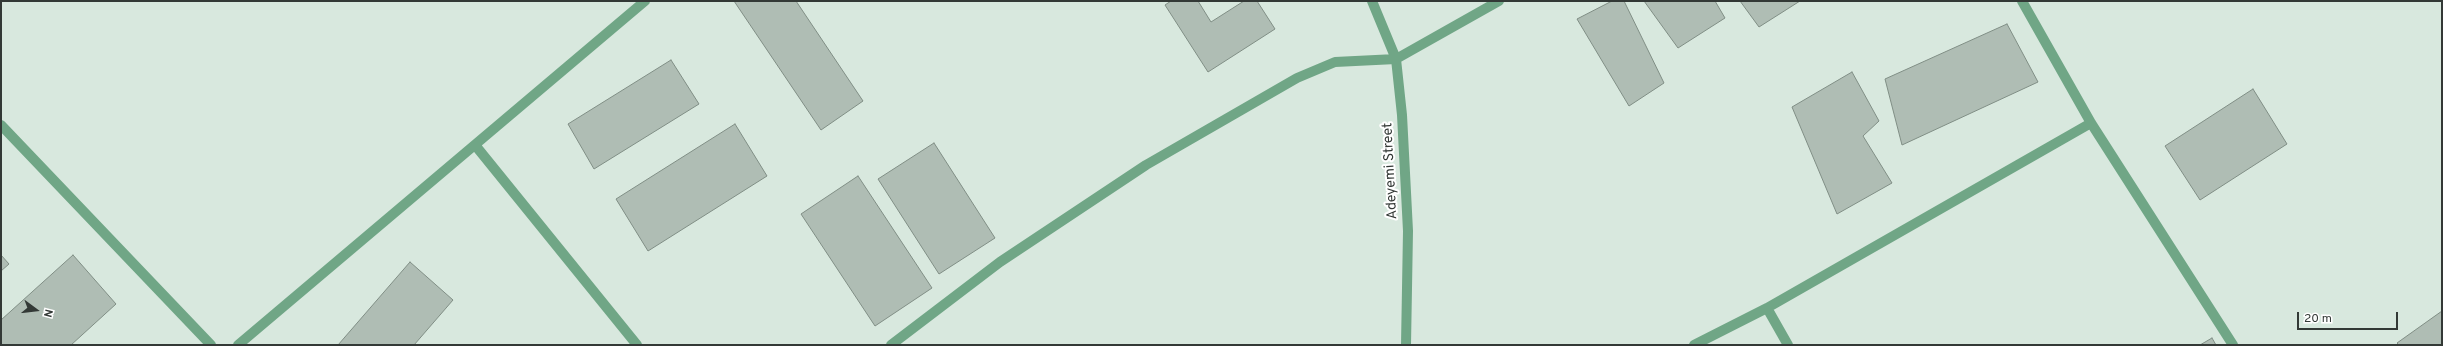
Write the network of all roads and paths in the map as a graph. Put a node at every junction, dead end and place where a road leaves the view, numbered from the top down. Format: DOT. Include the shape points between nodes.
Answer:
graph roads {
  1 [pos="645,1"];
  2 [pos="1372,1"];
  3 [pos="1499,1"];
  4 [pos="2022,1"];
  5 [pos="1396,59"];
  6 [pos="2091,123"];
  7 [pos="1,124"];
  8 [pos="475,145"];
  9 [pos="1767,308"];
  10 [pos="212,345"];
  11 [pos="238,345"];
  12 [pos="638,345"];
  13 [pos="891,345"];
  14 [pos="1406,345"];
  15 [pos="1694,345"];
  16 [pos="1788,345"];
  17 [pos="2233,345"];
  1 -- 8 [label="street"];
  2 -- 5 [label="street, Adeyemi Street"];
  3 -- 5 [label="street"];
  4 -- 6 [label="street"];
  5 -- 13 [label="street" via="1335,62 1297,78 1146,165 1000,262"];
  5 -- 14 [label="street, Adeyemi Street" via="1402,115 1408,231"];
  6 -- 9 [label="street"];
  6 -- 17 [label="street"];
  7 -- 10 [label="street"];
  8 -- 11 [label="street"];
  8 -- 12 [label="street"];
  9 -- 15 [label="street"];
  9 -- 16 [label="street"];
}
